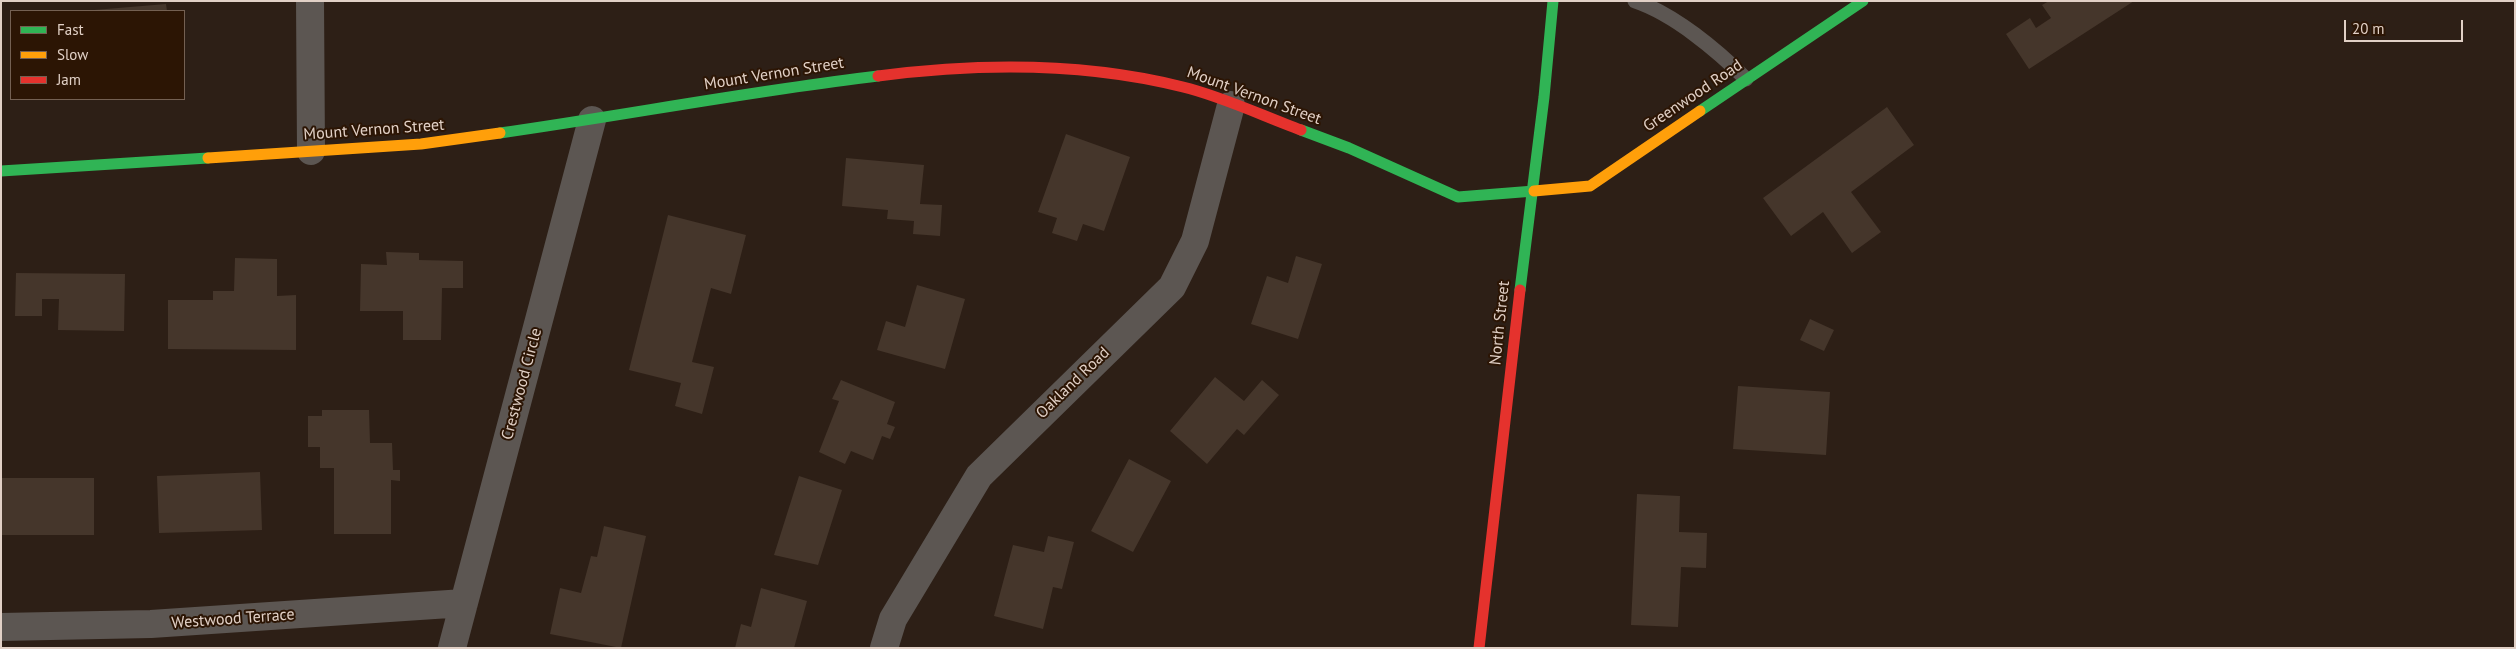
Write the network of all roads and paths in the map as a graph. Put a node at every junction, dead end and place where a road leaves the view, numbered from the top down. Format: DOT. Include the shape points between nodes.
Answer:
graph roads {
  1 [pos="310,1"];
  2 [pos="1553,1"];
  3 [pos="1636,1"];
  4 [pos="1863,1"];
  5 [pos="1746,79"];
  6 [pos="1231,105"];
  7 [pos="592,120"];
  8 [pos="311,151"];
  9 [pos="1,170"];
  10 [pos="1531,190"];
  11 [pos="464,603"];
  12 [pos="1,627"];
  13 [pos="452,648"];
  14 [pos="884,648"];
  15 [pos="1479,648"];
  1 -- 8 [label="street"];
  2 -- 10 [label="main road, North Street"];
  3 -- 5 [label="lane" via="1706,43"];
  4 -- 5 [label="main road, Greenwood Road"];
  5 -- 10 [label="main road, Greenwood Road" via="1590,186"];
  6 -- 7 [label="main road, Mount Vernon Street" via="1184,87 1080,68 932,69 770,89"];
  6 -- 10 [label="main road, Mount Vernon Street" via="1349,148 1458,197"];
  6 -- 14 [label="street, Oakland Road" via="1195,242 1172,287 979,476 893,618"];
  7 -- 8 [label="main road, Mount Vernon Street" via="421,144"];
  7 -- 11 [label="street, Crestwood Circle"];
  8 -- 9 [label="main road, Mount Vernon Street"];
  10 -- 15 [label="main road, North Street"];
  11 -- 12 [label="street, Westwood Terrace" via="151,624"];
  11 -- 13 [label="street, Crestwood Circle"];
}
